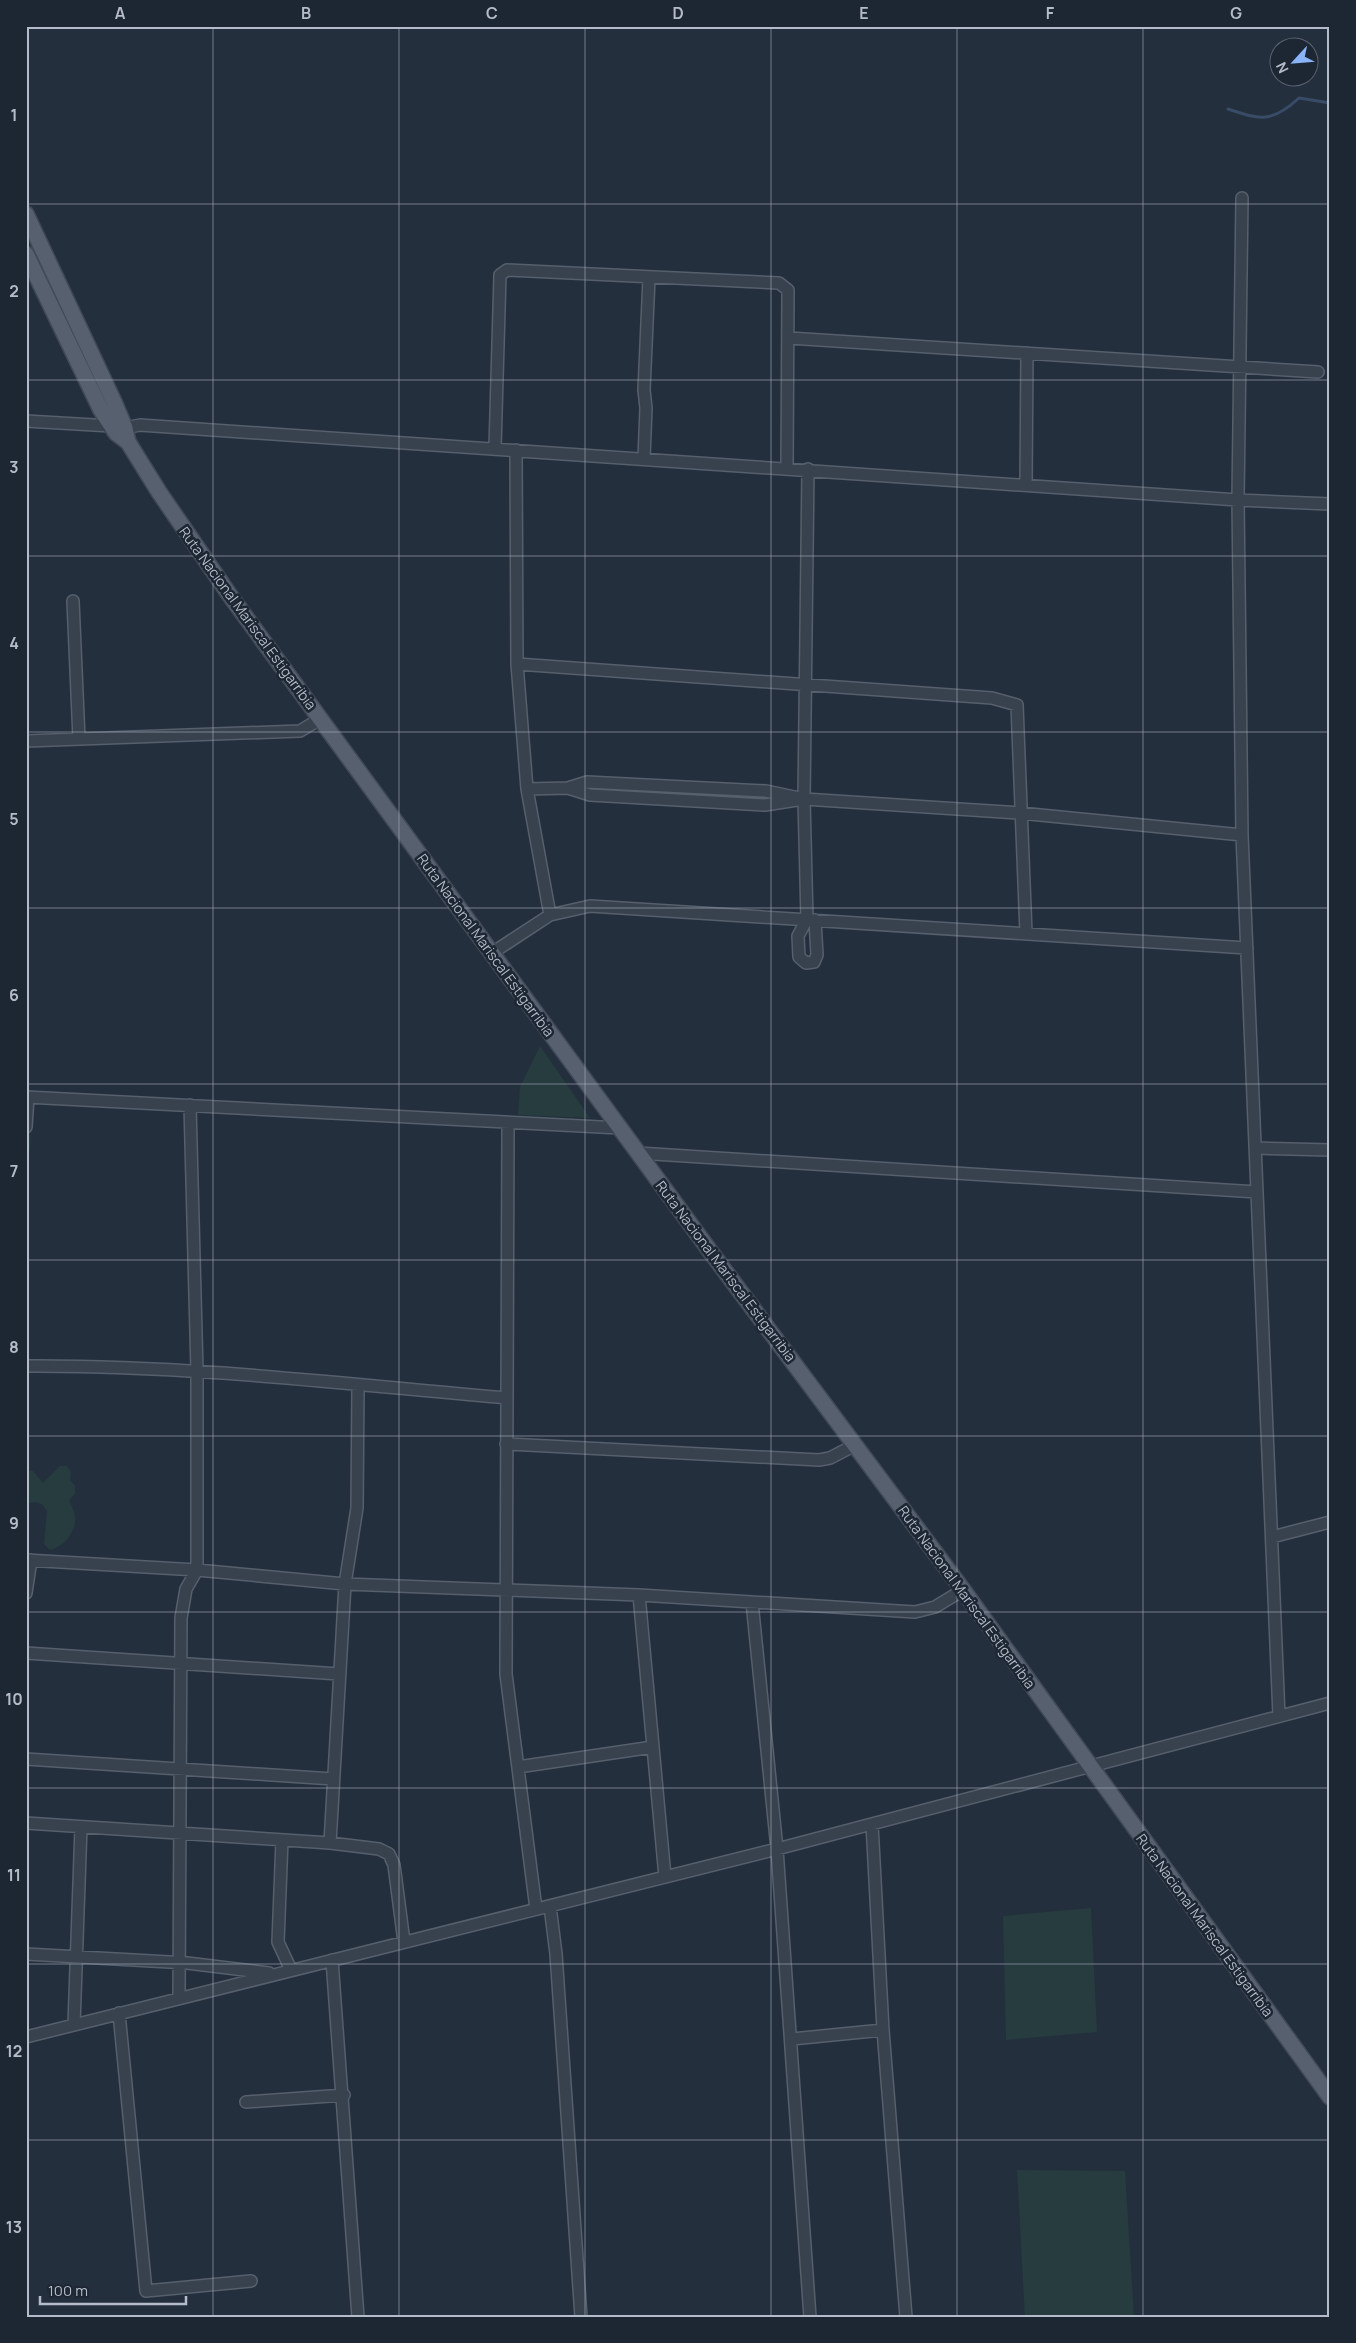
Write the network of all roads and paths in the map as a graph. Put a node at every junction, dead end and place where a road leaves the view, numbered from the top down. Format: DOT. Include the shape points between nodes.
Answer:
graph roads {
  1 [pos="1242,198"];
  2 [pos="26,214"];
  3 [pos="26,255"];
  4 [pos="649,278"];
  5 [pos="789,338"];
  6 [pos="1026,353"];
  7 [pos="1240,367"];
  8 [pos="1318,372"];
  9 [pos="26,421"];
  10 [pos="121,432"];
  11 [pos="495,448"];
  12 [pos="516,450"];
  13 [pos="644,458"];
  14 [pos="788,468"];
  15 [pos="808,469"];
  16 [pos="1026,485"];
  17 [pos="1238,500"];
  18 [pos="1330,504"];
  19 [pos="73,601"];
  20 [pos="517,664"];
  21 [pos="806,685"];
  22 [pos="320,719"];
  23 [pos="79,739"];
  24 [pos="26,741"];
  25 [pos="527,788"];
  26 [pos="804,799"];
  27 [pos="1020,813"];
  28 [pos="1242,835"];
  29 [pos="550,915"];
  30 [pos="811,919"];
  31 [pos="1026,933"];
  32 [pos="1247,948"];
  33 [pos="492,953"];
  34 [pos="27,1097"];
  35 [pos="190,1104"];
  36 [pos="508,1123"];
  37 [pos="26,1128"];
  38 [pos="620,1128"];
  39 [pos="1255,1148"];
  40 [pos="1330,1150"];
  41 [pos="638,1153"];
  42 [pos="1257,1192"];
  43 [pos="26,1366"];
  44 [pos="197,1371"];
  45 [pos="358,1385"];
  46 [pos="506,1398"];
  47 [pos="506,1444"];
  48 [pos="855,1445"];
  49 [pos="1330,1522"];
  50 [pos="1272,1537"];
  51 [pos="28,1560"];
  52 [pos="197,1570"];
  53 [pos="345,1584"];
  54 [pos="504,1590"];
  55 [pos="963,1590"];
  56 [pos="26,1593"];
  57 [pos="639,1595"];
  58 [pos="752,1602"];
  59 [pos="26,1653"];
  60 [pos="181,1664"];
  61 [pos="339,1674"];
  62 [pos="1330,1703"];
  63 [pos="1279,1716"];
  64 [pos="653,1748"];
  65 [pos="26,1759"];
  66 [pos="518,1767"];
  67 [pos="1091,1767"];
  68 [pos="180,1769"];
  69 [pos="333,1779"];
  70 [pos="26,1823"];
  71 [pos="872,1824"];
  72 [pos="81,1827"];
  73 [pos="179,1833"];
  74 [pos="282,1840"];
  75 [pos="330,1844"];
  76 [pos="777,1849"];
  77 [pos="665,1877"];
  78 [pos="550,1906"];
  79 [pos="536,1909"];
  80 [pos="404,1942"];
  81 [pos="26,1954"];
  82 [pos="76,1957"];
  83 [pos="332,1960"];
  84 [pos="178,1963"];
  85 [pos="291,1970"];
  86 [pos="278,1974"];
  87 [pos="179,1998"];
  88 [pos="119,2013"];
  89 [pos="74,2024"];
  90 [pos="884,2030"];
  91 [pos="26,2037"];
  92 [pos="792,2039"];
  93 [pos="344,2096"];
  94 [pos="1330,2097"];
  95 [pos="246,2102"];
  96 [pos="251,2281"];
  97 [pos="358,2317"];
  98 [pos="581,2317"];
  99 [pos="810,2317"];
  100 [pos="906,2317"];
  1 -- 7 [label="street"];
  2 -- 10 [label="main road, Ruta Nacional Mariscal Estigarribia"];
  3 -- 10 [label="main road, Ruta Nacional Mariscal Estigarribia" via="79,366"];
  4 -- 5 [label="street" via="779,283 788,290"];
  4 -- 11 [label="street" via="506,270 500,275"];
  4 -- 13 [label="street"];
  5 -- 6 [label="street"];
  5 -- 14 [label="street"];
  6 -- 7 [label="street"];
  6 -- 16 [label="street"];
  7 -- 8 [label="street"];
  7 -- 17 [label="street"];
  9 -- 10 [label="street"];
  10 -- 11 [label="street" via="140,425"];
  10 -- 22 [label="main road, Ruta Nacional Mariscal Estigarribia" via="230,597"];
  11 -- 12 [label="street"];
  12 -- 13 [label="street"];
  12 -- 20 [label="street"];
  13 -- 14 [label="street"];
  14 -- 15 [label="street"];
  15 -- 16 [label="street"];
  15 -- 21 [label="street"];
  16 -- 17 [label="street"];
  17 -- 18 [label="street"];
  17 -- 28 [label="street"];
  19 -- 23 [label="street"];
  20 -- 21 [label="street"];
  20 -- 25 [label="street"];
  21 -- 26 [label="street"];
  21 -- 27 [label="street" via="992,698 1018,705"];
  22 -- 23 [label="street" via="300,731"];
  22 -- 33 [label="main road, Ruta Nacional Mariscal Estigarribia"];
  23 -- 24 [label="street"];
  25 -- 26 [label="street" via="568,788 590,795 765,805"];
  25 -- 29 [label="street"];
  26 -- 27 [label="street"];
  26 -- 30 [label="street"];
  27 -- 28 [label="street"];
  27 -- 31 [label="street"];
  28 -- 32 [label="street"];
  29 -- 30 [label="street" via="590,906"];
  29 -- 33 [label="street"];
  30 -- 31 [label="street"];
  31 -- 32 [label="street"];
  32 -- 39 [label="street"];
  33 -- 38 [label="main road, Ruta Nacional Mariscal Estigarribia"];
  34 -- 35 [label="street"];
  34 -- 37 [label="street"];
  35 -- 36 [label="street"];
  35 -- 44 [label="street"];
  36 -- 38 [label="street"];
  36 -- 46 [label="street"];
  38 -- 41 [label="main road, Ruta Nacional Mariscal Estigarribia"];
  39 -- 40 [label="street"];
  39 -- 42 [label="street"];
  41 -- 42 [label="street"];
  41 -- 48 [label="main road, Ruta Nacional Mariscal Estigarribia"];
  42 -- 50 [label="street"];
  43 -- 44 [label="street"];
  44 -- 45 [label="street"];
  44 -- 52 [label="street"];
  45 -- 46 [label="street"];
  45 -- 53 [label="street" via="357,1508"];
  46 -- 47 [label="street"];
  47 -- 48 [label="street" via="819,1460"];
  47 -- 54 [label="street"];
  48 -- 55 [label="main road, Ruta Nacional Mariscal Estigarribia"];
  49 -- 50 [label="street"];
  50 -- 63 [label="street"];
  51 -- 52 [label="street"];
  51 -- 56 [label="street"];
  52 -- 53 [label="street"];
  52 -- 60 [label="street" via="186,1589 181,1618"];
  53 -- 54 [label="street"];
  53 -- 61 [label="street"];
  54 -- 57 [label="street"];
  54 -- 66 [label="street" via="506,1674"];
  55 -- 58 [label="street" via="935,1607 915,1612"];
  55 -- 67 [label="main road, Ruta Nacional Mariscal Estigarribia"];
  57 -- 58 [label="street"];
  57 -- 64 [label="street"];
  58 -- 76 [label="street"];
  59 -- 60 [label="street"];
  60 -- 61 [label="street"];
  60 -- 68 [label="street"];
  61 -- 69 [label="street"];
  62 -- 63 [label="street"];
  63 -- 67 [label="street"];
  64 -- 66 [label="street"];
  64 -- 77 [label="street"];
  65 -- 68 [label="street"];
  66 -- 79 [label="street"];
  67 -- 71 [label="street"];
  67 -- 94 [label="main road, Ruta Nacional Mariscal Estigarribia"];
  68 -- 69 [label="street"];
  68 -- 73 [label="street"];
  69 -- 75 [label="street"];
  70 -- 72 [label="street"];
  71 -- 76 [label="street"];
  71 -- 90 [label="street"];
  72 -- 73 [label="street"];
  72 -- 82 [label="street"];
  73 -- 74 [label="street"];
  73 -- 84 [label="street"];
  74 -- 75 [label="street"];
  74 -- 85 [label="street" via="278,1942"];
  75 -- 80 [label="street" via="388,1854 394,1865"];
  76 -- 77 [label="street"];
  76 -- 92 [label="street"];
  77 -- 78 [label="street"];
  78 -- 79 [label="street"];
  78 -- 98 [label="street"];
  79 -- 80 [label="street"];
  80 -- 83 [label="street"];
  81 -- 82 [label="street"];
  82 -- 84 [label="street"];
  82 -- 89 [label="street"];
  83 -- 85 [label="street"];
  83 -- 93 [label="street"];
  84 -- 86 [label="street"];
  84 -- 87 [label="street"];
  85 -- 86 [label="street"];
  86 -- 87 [label="street"];
  87 -- 88 [label="street"];
  88 -- 89 [label="street"];
  88 -- 96 [label="street" via="146,2291"];
  89 -- 91 [label="street"];
  90 -- 92 [label="street"];
  90 -- 100 [label="street"];
  92 -- 99 [label="street"];
  93 -- 95 [label="street"];
  93 -- 97 [label="street"];
}
